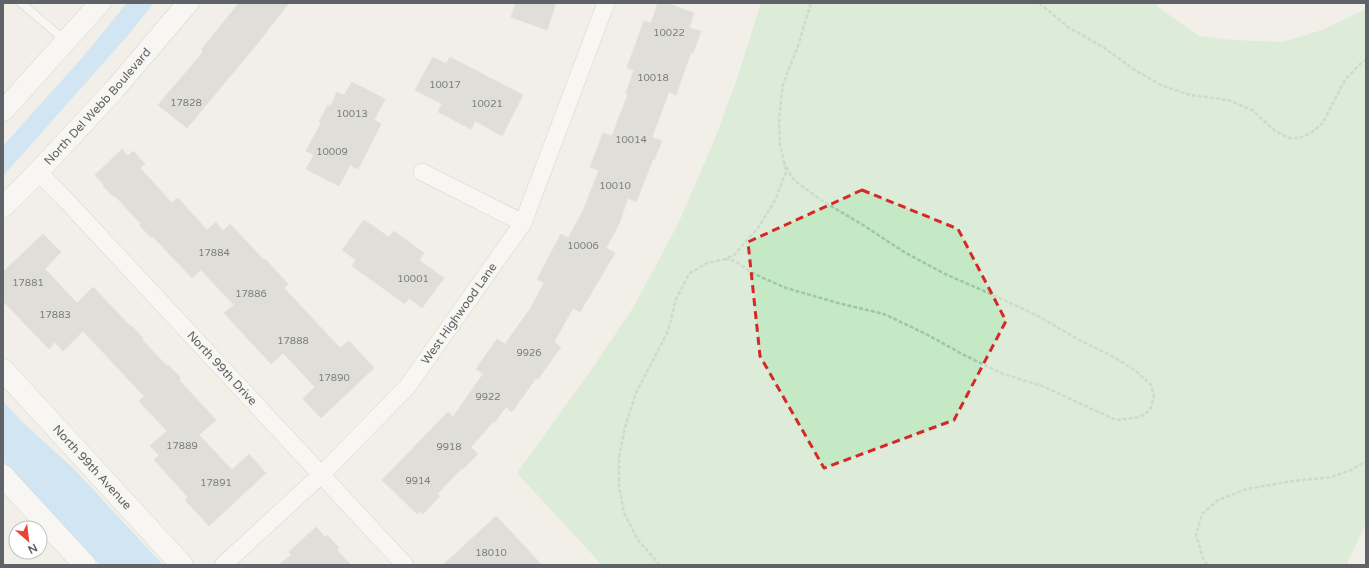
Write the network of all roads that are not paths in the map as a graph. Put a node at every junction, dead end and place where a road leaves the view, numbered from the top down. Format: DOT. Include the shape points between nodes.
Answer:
graph roads {
  1 [pos="21,3"];
  2 [pos="100,3"];
  3 [pos="188,3"];
  4 [pos="606,3"];
  5 [pos="66,41"];
  6 [pos="3,112"];
  7 [pos="38,172"];
  8 [pos="422,172"];
  9 [pos="3,207"];
  10 [pos="523,222"];
  11 [pos="3,370"];
  12 [pos="321,475"];
  13 [pos="3,476"];
  14 [pos="85,565"];
  15 [pos="182,565"];
  16 [pos="223,565"];
  17 [pos="405,565"];
  1 -- 5 [label="lane"];
  2 -- 5 [label="street"];
  3 -- 7 [label="street, North Del Webb Boulevard" via="114,90"];
  4 -- 10 [label="street, West Highwood Lane"];
  5 -- 6 [label="street"];
  7 -- 9 [label="street, North Del Webb Boulevard"];
  7 -- 12 [label="street, North 99th Drive"];
  8 -- 10 [label="street"];
  10 -- 12 [label="street, West Highwood Lane" via="407,387"];
  11 -- 15 [label="main road, North 99th Avenue"];
  12 -- 16 [label="street, West Highwood Lane"];
  12 -- 17 [label="street, North 99th Drive"];
  13 -- 14 [label="main road"];
}
